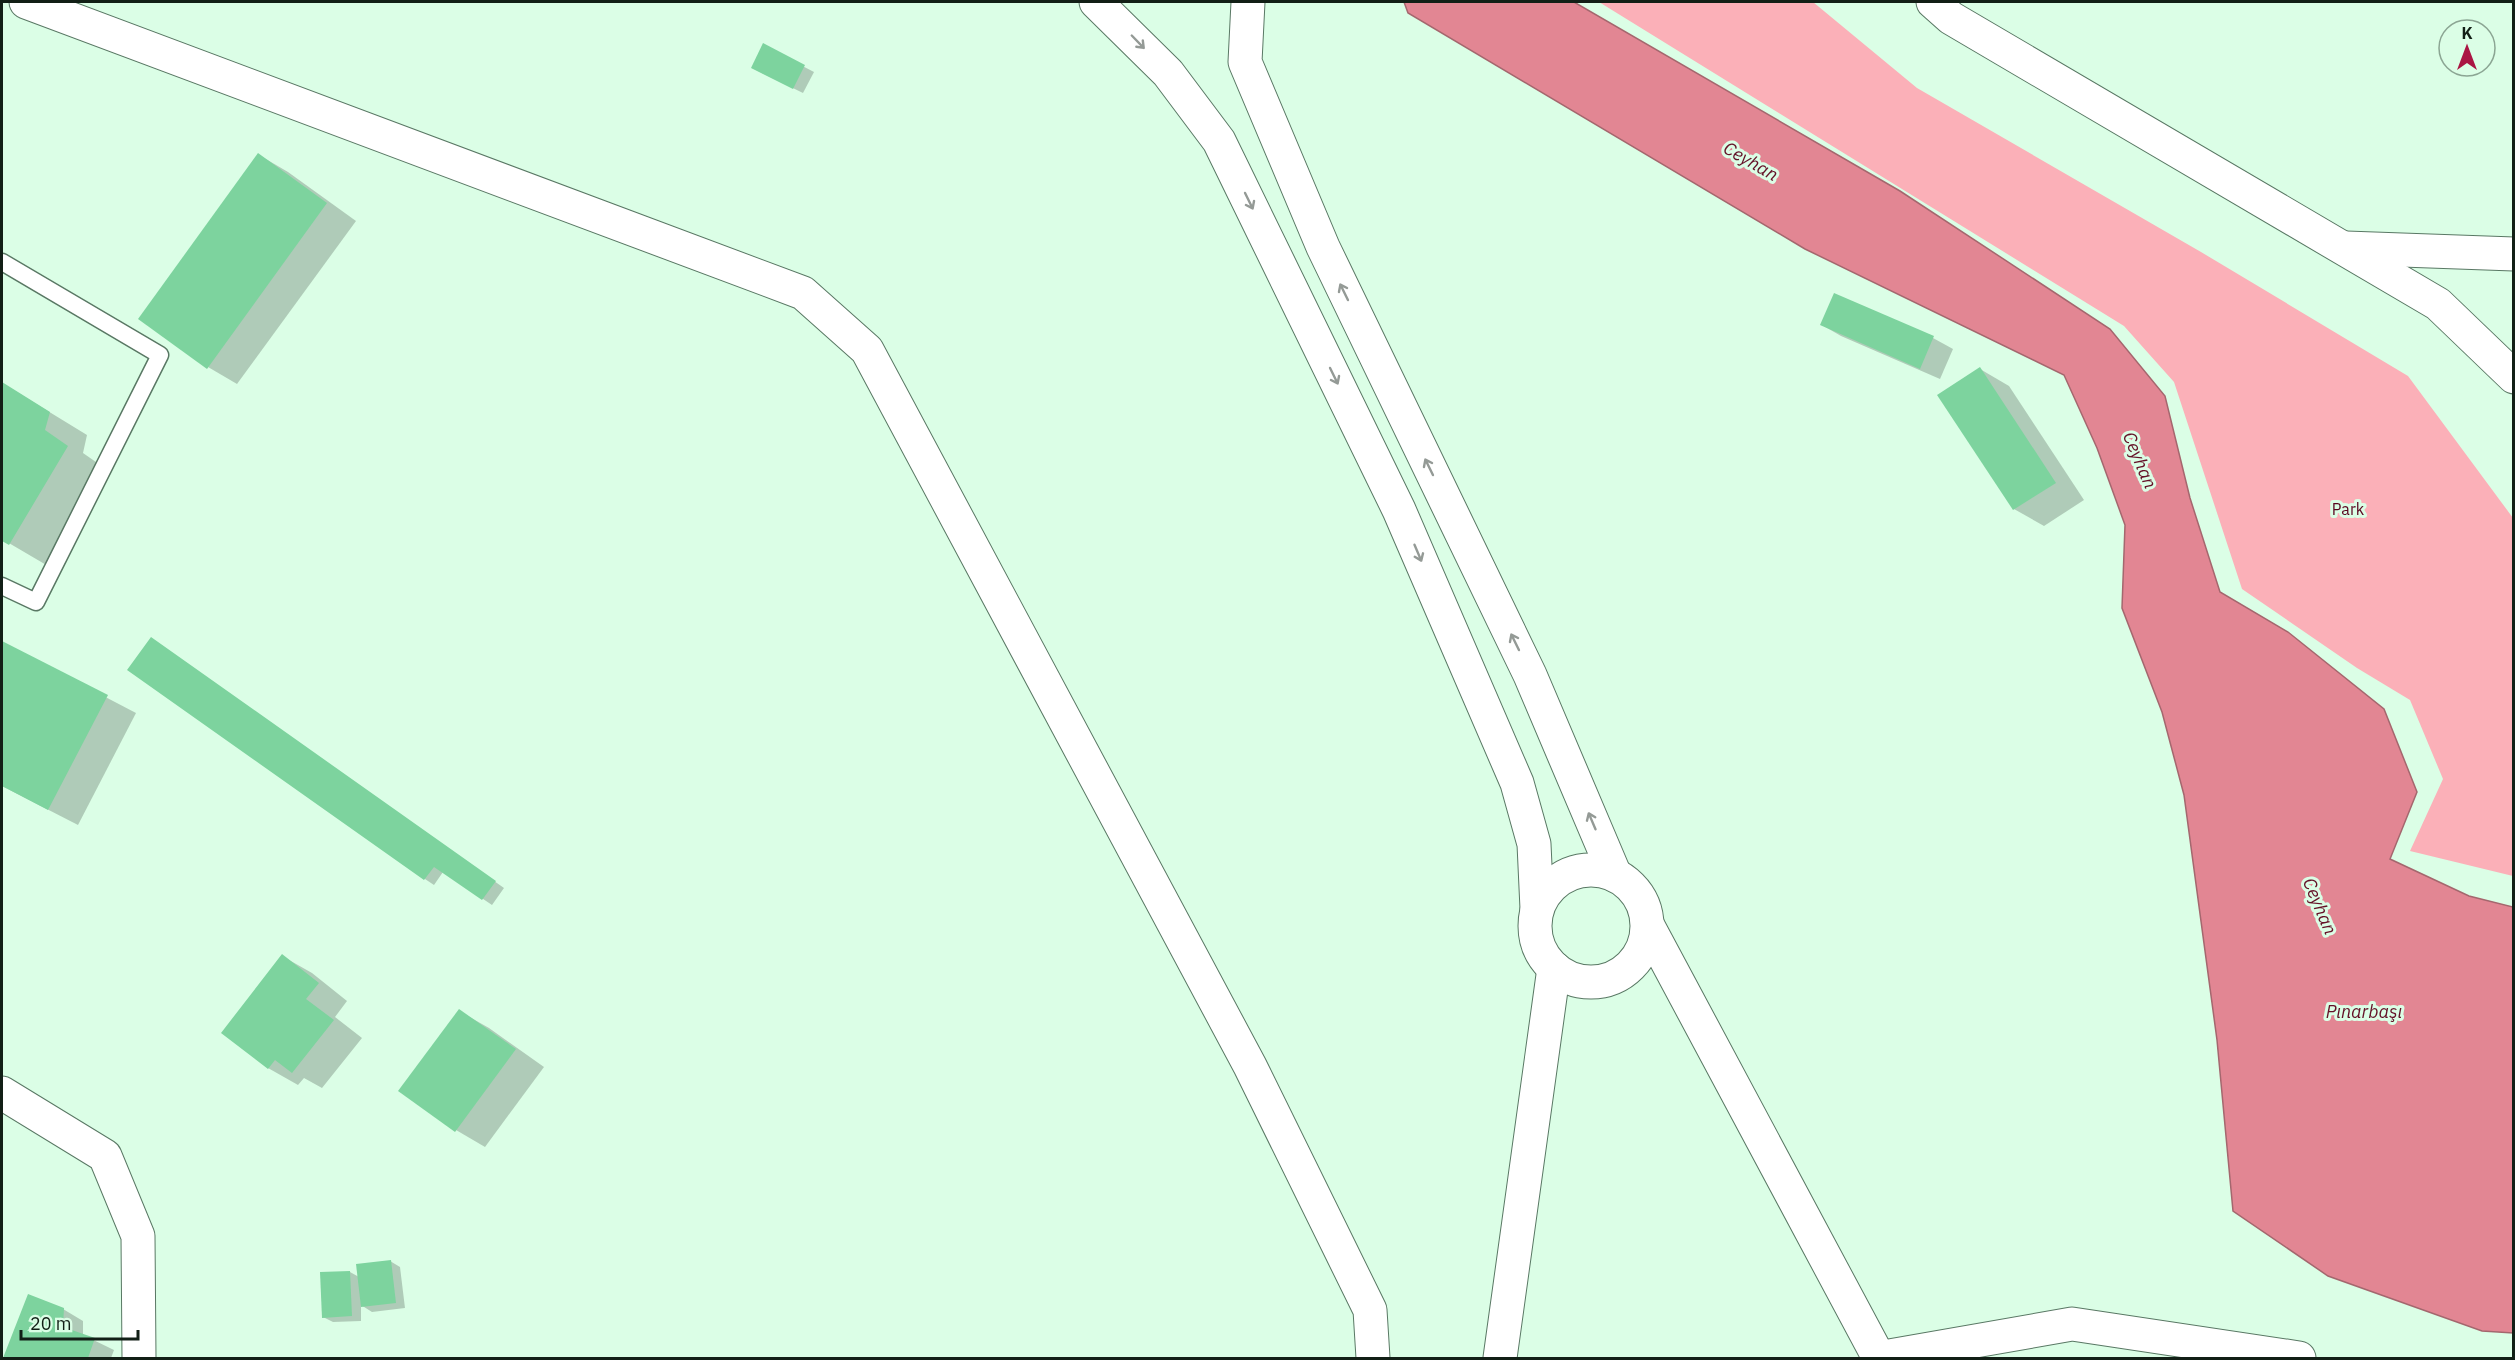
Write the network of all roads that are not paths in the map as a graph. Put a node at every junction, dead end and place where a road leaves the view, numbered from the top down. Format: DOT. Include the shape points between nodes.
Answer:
graph roads {
  1 [pos="26,2"];
  2 [pos="1248,2"];
  3 [pos="1933,2"];
  4 [pos="1106,6"];
  5 [pos="2341,248"];
  6 [pos="2514,254"];
  7 [pos="2,262"];
  8 [pos="2514,377"];
  9 [pos="2,586"];
  10 [pos="1615,875"];
  11 [pos="1537,909"];
  12 [pos="1648,926"];
  13 [pos="1554,968"];
  14 [pos="2,1093"];
  15 [pos="1879,1358"];
  16 [pos="139,1359"];
  17 [pos="1373,1359"];
  18 [pos="1500,1359"];
  19 [pos="2299,1359"];
  1 -- 17 [label="street" via="803,293 867,350 1250,1066 1370,1310"];
  10 -- 2 [label="street, one-way" via="1530,675 1314,225 1245,62"];
  3 -- 5 [label="street" via="1951,18"];
  4 -- 11 [label="street, one-way" via="1168,73 1220,141 1400,510 1517,783 1534,844"];
  5 -- 6 [label="street"];
  5 -- 8 [label="street" via="2438,304"];
  7 -- 9 [label="lane" via="160,355 36,602"];
  10 -- 11 [label="street" via="1577,871 1559,879"];
  10 -- 12 [label="street" via="1639,896"];
  11 -- 13 [label="street" via="1536,942"];
  12 -- 13 [label="street" via="1636,961 1605,981 1587,983"];
  12 -- 15 [label="street"];
  13 -- 18 [label="street"];
  14 -- 16 [label="street" via="105,1156 138,1236"];
  15 -- 19 [label="street" via="2072,1324"];
}
